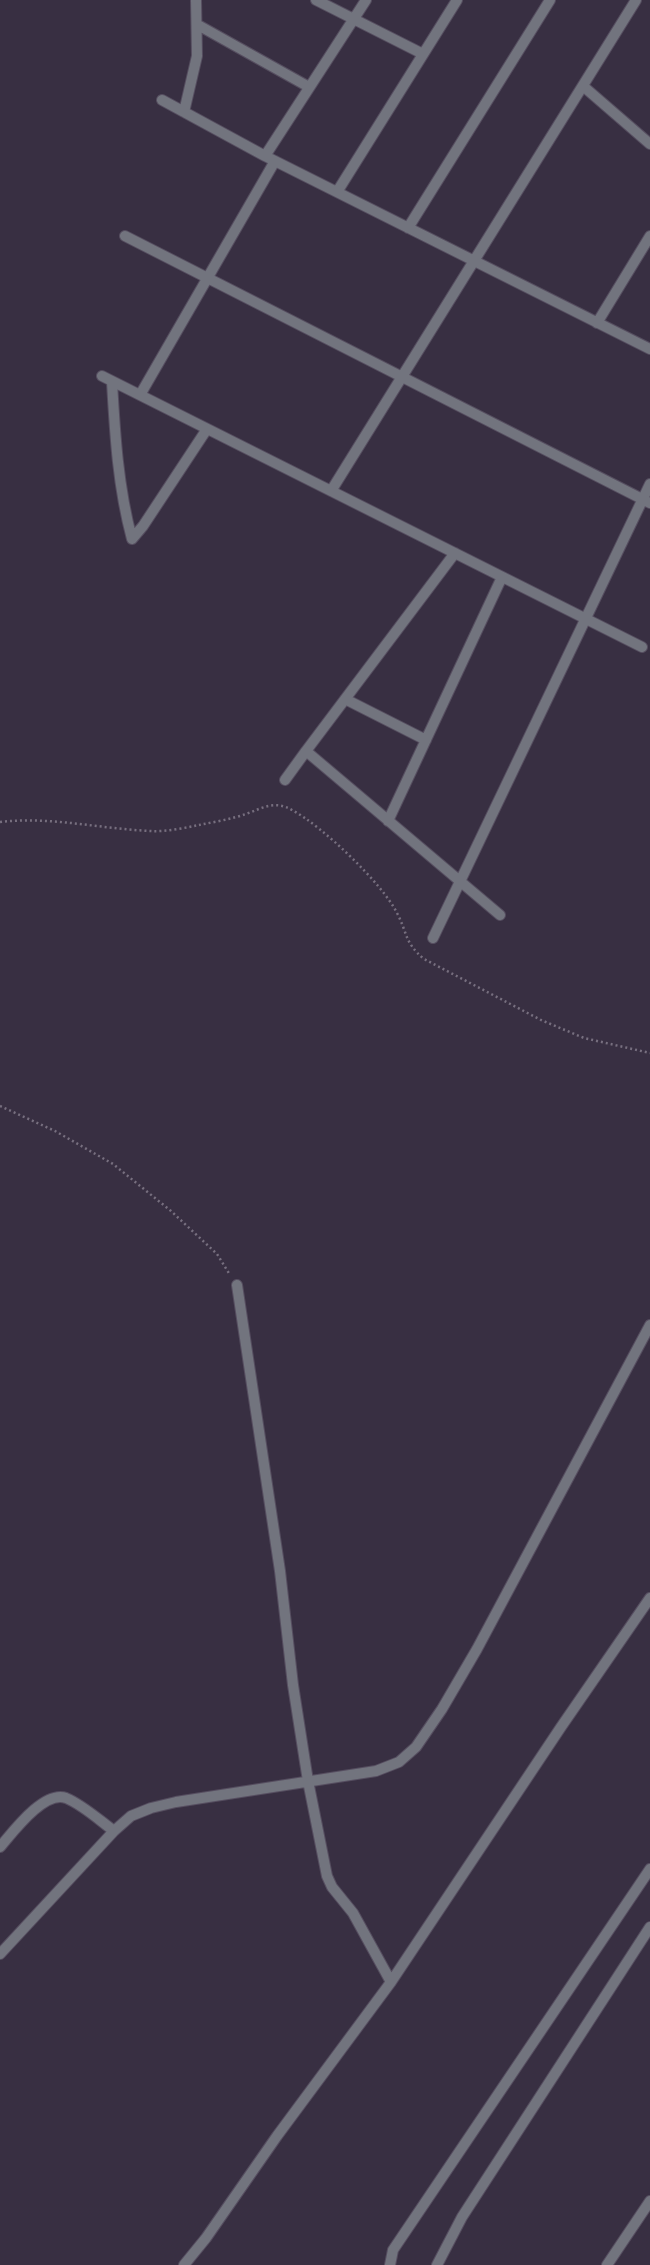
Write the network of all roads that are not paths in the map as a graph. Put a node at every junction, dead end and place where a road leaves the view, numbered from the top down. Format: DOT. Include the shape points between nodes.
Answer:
graph roads {
  1 [pos="196,0"];
  2 [pos="316,0"];
  3 [pos="366,0"];
  4 [pos="457,0"];
  5 [pos="550,0"];
  6 [pos="636,0"];
  7 [pos="354,19"];
  8 [pos="198,25"];
  9 [pos="423,54"];
  10 [pos="583,86"];
  11 [pos="309,87"];
  12 [pos="162,100"];
  13 [pos="184,112"];
  14 [pos="650,144"];
  15 [pos="265,156"];
  16 [pos="275,161"];
  17 [pos="337,192"];
  18 [pos="408,228"];
  19 [pos="125,236"];
  20 [pos="650,236"];
  21 [pos="475,262"];
  22 [pos="207,278"];
  23 [pos="597,323"];
  24 [pos="650,349"];
  25 [pos="102,376"];
  26 [pos="402,378"];
  27 [pos="112,382"];
  28 [pos="140,395"];
  29 [pos="207,429"];
  30 [pos="650,484"];
  31 [pos="331,491"];
  32 [pos="646,501"];
  33 [pos="455,553"];
  34 [pos="502,577"];
  35 [pos="586,619"];
  36 [pos="642,647"];
  37 [pos="345,699"];
  38 [pos="426,740"];
  39 [pos="306,751"];
  40 [pos="285,780"];
  41 [pos="388,821"];
  42 [pos="460,881"];
  43 [pos="500,916"];
  44 [pos="433,938"];
  45 [pos="237,1285"];
  46 [pos="650,1325"];
  47 [pos="650,1598"];
  48 [pos="308,1781"];
  49 [pos="114,1831"];
  50 [pos="0,1847"];
  51 [pos="650,1869"];
  52 [pos="650,1927"];
  53 [pos="0,1954"];
  54 [pos="391,1982"];
  55 [pos="650,2201"];
  56 [pos="184,2265"];
  57 [pos="390,2265"];
  58 [pos="437,2265"];
  59 [pos="607,2265"];
  1 -- 8 [label="street"];
  2 -- 7 [label="street"];
  3 -- 7 [label="street"];
  4 -- 9 [label="street"];
  5 -- 18 [label="street"];
  6 -- 10 [label="street"];
  7 -- 9 [label="street"];
  7 -- 11 [label="street"];
  8 -- 11 [label="street"];
  8 -- 13 [label="street" via="196,56"];
  9 -- 17 [label="street"];
  10 -- 14 [label="street"];
  10 -- 21 [label="street"];
  11 -- 15 [label="street"];
  12 -- 13 [label="street"];
  13 -- 15 [label="street"];
  15 -- 16 [label="street"];
  16 -- 17 [label="street"];
  16 -- 22 [label="street"];
  17 -- 18 [label="street"];
  18 -- 21 [label="street"];
  19 -- 22 [label="street"];
  20 -- 23 [label="street"];
  21 -- 23 [label="street"];
  21 -- 26 [label="street"];
  22 -- 26 [label="street"];
  22 -- 28 [label="street"];
  23 -- 24 [label="street"];
  25 -- 27 [label="street"];
  26 -- 31 [label="street"];
  26 -- 32 [label="street"];
  27 -- 28 [label="street"];
  27 -- 29 [label="street" via="123,504 132,539 144,526"];
  28 -- 29 [label="street"];
  29 -- 31 [label="street"];
  30 -- 32 [label="street"];
  31 -- 33 [label="street"];
  32 -- 35 [label="street"];
  33 -- 34 [label="street"];
  33 -- 37 [label="street"];
  34 -- 35 [label="street"];
  34 -- 38 [label="street"];
  35 -- 36 [label="street"];
  35 -- 42 [label="street"];
  37 -- 38 [label="street"];
  37 -- 39 [label="street"];
  38 -- 41 [label="street"];
  39 -- 40 [label="street"];
  39 -- 41 [label="street"];
  41 -- 42 [label="street"];
  42 -- 43 [label="street"];
  42 -- 44 [label="street"];
  45 -- 48 [label="street" via="280,1570 293,1685"];
  46 -- 48 [label="street" via="477,1649 416,1747 399,1762 376,1771"];
  47 -- 54 [label="street" via="561,1726"];
  48 -- 49 [label="street" via="151,1808 131,1816"];
  48 -- 54 [label="street" via="327,1876 332,1887 353,1913"];
  49 -- 50 [label="street" via="78,1804 64,1797 54,1798 44,1801"];
  49 -- 53 [label="street"];
  51 -- 57 [label="street" via="393,2250"];
  52 -- 58 [label="street" via="462,2217"];
  54 -- 56 [label="street"];
  55 -- 59 [label="street"];
}
